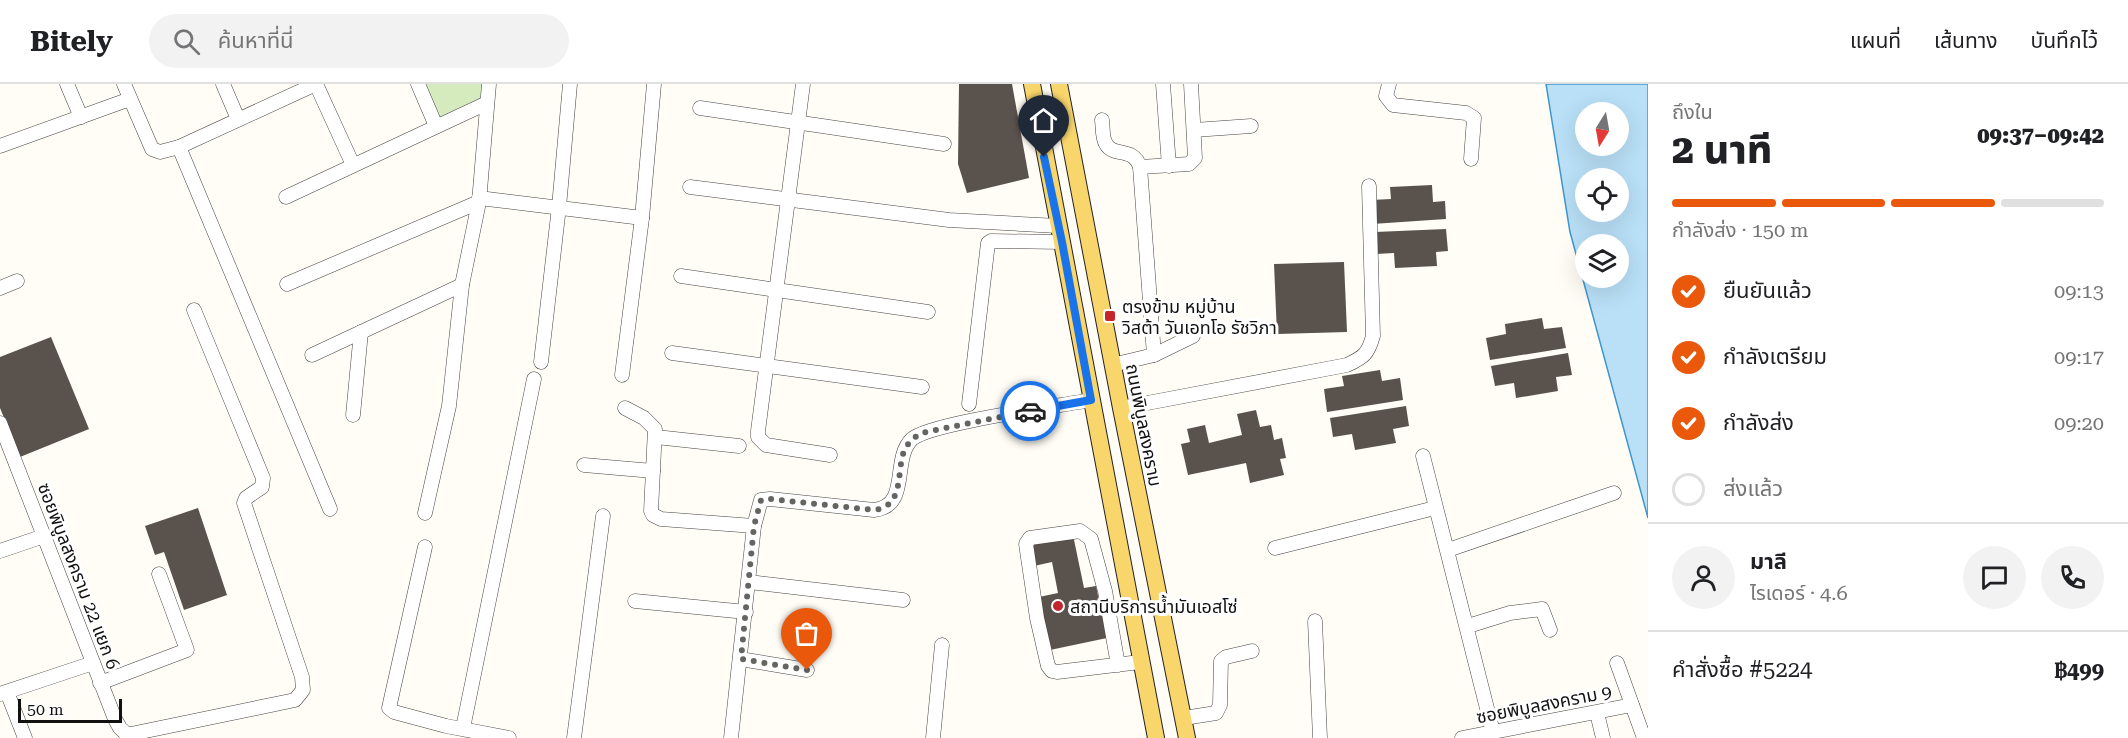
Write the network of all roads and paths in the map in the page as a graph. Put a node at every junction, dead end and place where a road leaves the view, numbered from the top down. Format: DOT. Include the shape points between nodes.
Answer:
graph roads {
  1 [pos="68,84"];
  2 [pos="124,84"];
  3 [pos="223,84"];
  4 [pos="316,84"];
  5 [pos="418,84"];
  6 [pos="489,84"];
  7 [pos="570,84"];
  8 [pos="654,84"];
  9 [pos="803,84"];
  10 [pos="1032,84"];
  11 [pos="1059,84"];
  12 [pos="1163,84"];
  13 [pos="1191,84"];
  14 [pos="1389,84"];
  15 [pos="130,99"];
  16 [pos="488,103"];
  17 [pos="700,108"];
  18 [pos="81,117"];
  19 [pos="238,119"];
  20 [pos="1102,120"];
  21 [pos="797,121"];
  22 [pos="436,126"];
  23 [pos="1251,126"];
  24 [pos="1194,130"];
  25 [pos="944,144"];
  26 [pos="0,146"];
  27 [pos="179,147"];
  28 [pos="1471,159"];
  29 [pos="353,165"];
  30 [pos="1169,166"];
  31 [pos="1140,168"];
  32 [pos="1369,186"];
  33 [pos="690,187"];
  34 [pos="285,197"];
  35 [pos="479,200"];
  36 [pos="789,200"];
  37 [pos="560,207"];
  38 [pos="642,218"];
  39 [pos="1060,234"];
  40 [pos="681,276"];
  41 [pos="17,281"];
  42 [pos="287,284"];
  43 [pos="462,285"];
  44 [pos="0,288"];
  45 [pos="776,291"];
  46 [pos="194,310"];
  47 [pos="927,312"];
  48 [pos="361,333"];
  49 [pos="1193,336"];
  50 [pos="672,353"];
  51 [pos="312,355"];
  52 [pos="1154,355"];
  53 [pos="541,362"];
  54 [pos="1112,364"];
  55 [pos="766,366"];
  56 [pos="622,375"];
  57 [pos="534,379"];
  58 [pos="922,387"];
  59 [pos="1091,400"];
  60 [pos="969,404"];
  61 [pos="625,408"];
  62 [pos="1121,408"];
  63 [pos="353,415"];
  64 [pos="1,426"];
  65 [pos="656,437"];
  66 [pos="739,446"];
  67 [pos="830,455"];
  68 [pos="1423,456"];
  69 [pos="584,465"];
  70 [pos="653,471"];
  71 [pos="1614,493"];
  72 [pos="1435,508"];
  73 [pos="330,509"];
  74 [pos="424,513"];
  75 [pos="603,516"];
  76 [pos="754,526"];
  77 [pos="44,536"];
  78 [pos="425,547"];
  79 [pos="1275,548"];
  80 [pos="1448,550"];
  81 [pos="0,551"];
  82 [pos="1121,561"];
  83 [pos="1098,565"];
  84 [pos="159,574"];
  85 [pos="749,582"];
  86 [pos="903,600"];
  87 [pos="636,601"];
  88 [pos="746,612"];
  89 [pos="1315,621"];
  90 [pos="1468,626"];
  91 [pos="1550,630"];
  92 [pos="942,645"];
  93 [pos="1252,651"];
  94 [pos="741,659"];
  95 [pos="1140,662"];
  96 [pos="93,663"];
  97 [pos="1617,663"];
  98 [pos="1118,665"];
  99 [pos="807,670"];
  100 [pos="100,683"];
  101 [pos="3,693"];
  102 [pos="1632,705"];
  103 [pos="1597,713"];
  104 [pos="1184,718"];
  105 [pos="463,728"];
  106 [pos="445,732"];
  107 [pos="1493,732"];
  108 [pos="128,736"];
  109 [pos="25,738"];
  110 [pos="509,738"];
  111 [pos="574,738"];
  112 [pos="731,738"];
  113 [pos="933,738"];
  114 [pos="1156,738"];
  115 [pos="1187,738"];
  116 [pos="1320,738"];
  117 [pos="1462,738"];
  118 [pos="1603,738"];
  119 [pos="1644,738"];
  1 -- 18 [label="street"];
  2 -- 15 [label="street"];
  3 -- 19 [label="street"];
  4 -- 19 [label="street"];
  4 -- 29 [label="street"];
  5 -- 22 [label="street"];
  6 -- 16 [label="street"];
  7 -- 37 [label="street"];
  8 -- 38 [label="street"];
  9 -- 21 [label="street"];
  10 -- 39 [label="main road"];
  11 -- 54 [label="main road, ถนนพิบูลสงคราม"];
  12 -- 30 [label="street"];
  13 -- 24 [label="street"];
  14 -- 28 [label="street" via="1386,96 1394,105 1466,113 1474,118"];
  15 -- 18 [label="street"];
  15 -- 27 [label="street" via="152,149 160,152"];
  16 -- 22 [label="street"];
  16 -- 35 [label="street"];
  17 -- 21 [label="street"];
  18 -- 26 [label="street"];
  19 -- 27 [label="street"];
  20 -- 31 [label="street" via="1107,146 1133,155"];
  21 -- 25 [label="street"];
  21 -- 36 [label="street"];
  22 -- 29 [label="street"];
  23 -- 24 [label="street"];
  24 -- 30 [label="street" via="1193,162"];
  27 -- 73 [label="street"];
  29 -- 34 [label="street"];
  30 -- 31 [label="street"];
  31 -- 52 [label="street"];
  32 -- 62 [label="street" via="1373,336 1361,359 1347,365"];
  33 -- 36 [label="street"];
  35 -- 37 [label="street"];
  35 -- 42 [label="street"];
  35 -- 43 [label="street"];
  36 -- 39 [label="street"];
  36 -- 45 [label="street"];
  37 -- 38 [label="street"];
  37 -- 53 [label="street"];
  38 -- 56 [label="street"];
  39 -- 59 [label="main road"];
  39 -- 60 [label="street" via="988,243"];
  40 -- 45 [label="street"];
  41 -- 44 [label="street"];
  43 -- 48 [label="street"];
  43 -- 74 [label="street" via="449,406"];
  45 -- 47 [label="street"];
  45 -- 55 [label="street"];
  46 -- 108 [label="street" via="263,478 262,487 244,503 303,690 295,700"];
  48 -- 51 [label="street"];
  48 -- 63 [label="street"];
  49 -- 52 [label="street"];
  50 -- 55 [label="street"];
  52 -- 54 [label="street"];
  54 -- 62 [label="main road, ถนนพิบูลสงคราม"];
  55 -- 58 [label="street"];
  55 -- 67 [label="street" via="758,431 761,441"];
  57 -- 105 [label="street"];
  59 -- 76 [label="street" via="921,433 904,450 895,498 883,509 761,500"];
  59 -- 82 [label="main road"];
  61 -- 65 [label="street" via="652,425"];
  62 -- 104 [label="main road, ถนนพิบูลสงคราม"];
  64 -- 77 [label="street, ซอยพิบูลสงคราม 22 แยก 6"];
  65 -- 66 [label="street"];
  65 -- 70 [label="street"];
  68 -- 72 [label="street"];
  69 -- 70 [label="street"];
  70 -- 76 [label="street" via="653,516"];
  71 -- 80 [label="street"];
  72 -- 79 [label="street"];
  72 -- 80 [label="street"];
  75 -- 111 [label="street"];
  76 -- 85 [label="street"];
  77 -- 81 [label="street"];
  77 -- 96 [label="street, ซอยพิบูลสงคราม 22 แยก 6"];
  78 -- 106 [label="street" via="389,708"];
  80 -- 90 [label="street"];
  82 -- 83 [label="street"];
  82 -- 95 [label="main road"];
  83 -- 98 [label="street"];
  83 -- 98 [label="street" via="1091,539 1080,531 1027,541 1037,618 1052,670"];
  84 -- 100 [label="street" via="187,650"];
  85 -- 86 [label="street"];
  85 -- 88 [label="street"];
  87 -- 88 [label="street"];
  88 -- 94 [label="street"];
  89 -- 116 [label="street"];
  90 -- 91 [label="street" via="1510,613 1542,609"];
  90 -- 107 [label="street"];
  92 -- 113 [label="street"];
  93 -- 104 [label="street" via="1221,661 1220,705 1216,713"];
  94 -- 99 [label="street"];
  94 -- 112 [label="street"];
  95 -- 98 [label="street"];
  95 -- 114 [label="main road"];
  96 -- 100 [label="street, ซอยพิบูลสงคราม 22 แยก 6"];
  96 -- 101 [label="street"];
  97 -- 102 [label="street"];
  100 -- 108 [label="street, ซอยพิบูลสงคราม 22 แยก 6" via="115,719"];
  101 -- 109 [label="street"];
  102 -- 103 [label="street, ซอยพิบูลสงคราม 9"];
  102 -- 119 [label="street"];
  103 -- 107 [label="street, ซอยพิบูลสงคราม 9"];
  103 -- 118 [label="street"];
  104 -- 115 [label="main road, ถนนพิบูลสงคราม"];
  105 -- 106 [label="street"];
  105 -- 110 [label="street"];
  107 -- 117 [label="street, ซอยพิบูลสงคราม 9"];
}
